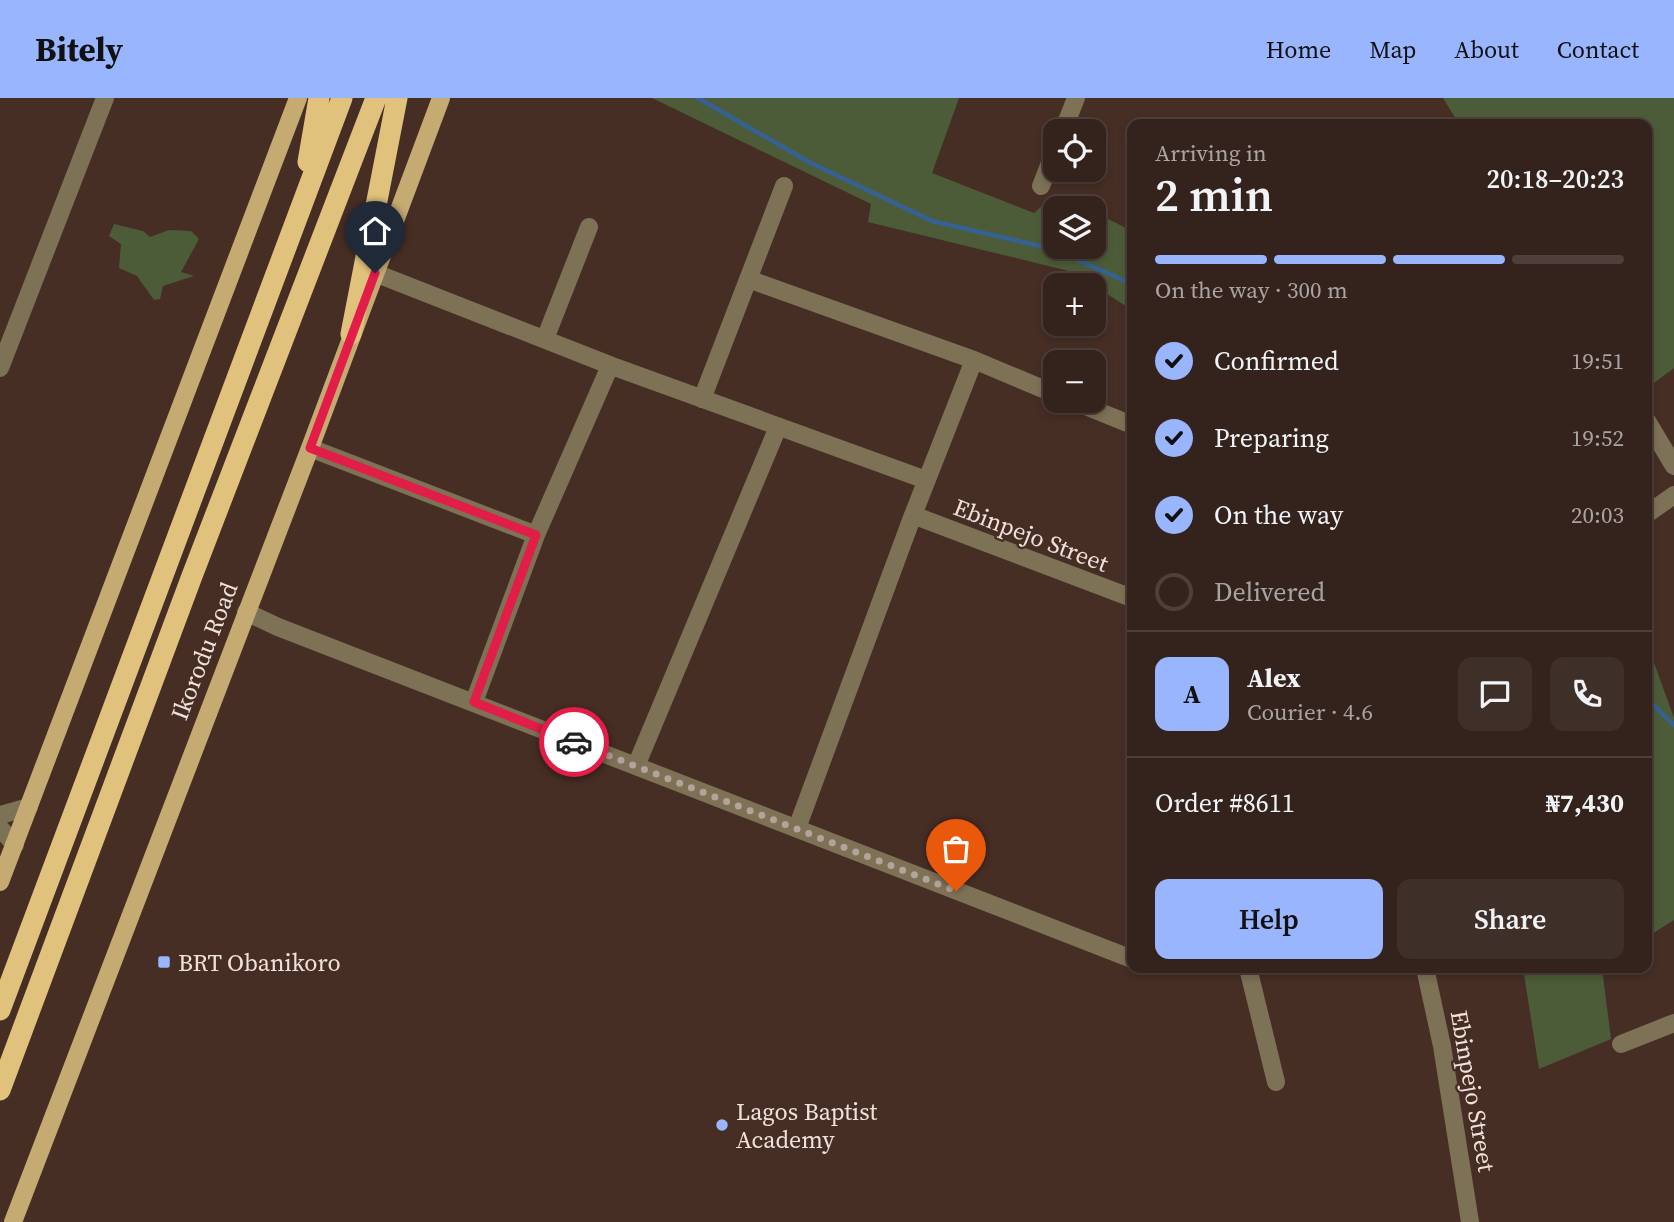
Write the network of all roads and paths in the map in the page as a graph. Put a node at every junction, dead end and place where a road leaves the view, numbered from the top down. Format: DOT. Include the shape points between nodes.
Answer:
graph roads {
  1 [pos="105,98"];
  2 [pos="298,98"];
  3 [pos="319,98"];
  4 [pos="342,98"];
  5 [pos="376,98"];
  6 [pos="397,98"];
  7 [pos="441,98"];
  8 [pos="1076,98"];
  9 [pos="1068,119"];
  10 [pos="1043,181"];
  11 [pos="784,186"];
  12 [pos="1041,186"];
  13 [pos="301,206"];
  14 [pos="589,227"];
  15 [pos="375,273"];
  16 [pos="748,279"];
  17 [pos="351,334"];
  18 [pos="545,340"];
  19 [pos="974,360"];
  20 [pos="610,366"];
  21 [pos="0,368"];
  22 [pos="1043,389"];
  23 [pos="702,399"];
  24 [pos="1102,413"];
  25 [pos="1127,423"];
  26 [pos="778,427"];
  27 [pos="1652,429"];
  28 [pos="310,448"];
  29 [pos="1674,466"];
  30 [pos="926,480"];
  31 [pos="1674,495"];
  32 [pos="1652,510"];
  33 [pos="913,515"];
  34 [pos="536,535"];
  35 [pos="1127,596"];
  36 [pos="246,612"];
  37 [pos="474,702"];
  38 [pos="636,766"];
  39 [pos="29,807"];
  40 [pos="0,815"];
  41 [pos="0,828"];
  42 [pos="797,828"];
  43 [pos="15,845"];
  44 [pos="0,882"];
  45 [pos="1127,957"];
  46 [pos="1249,973"];
  47 [pos="1426,973"];
  48 [pos="0,1010"];
  49 [pos="1674,1023"];
  50 [pos="1621,1044"];
  51 [pos="1276,1082"];
  52 [pos="0,1090"];
  53 [pos="13,1222"];
  54 [pos="1470,1222"];
  1 -- 21 [label="street"];
  2 -- 39 [label="main road"];
  3 -- 13 [label="highway"];
  4 -- 13 [label="highway"];
  5 -- 52 [label="highway, Ikorodu Road"];
  6 -- 17 [label="highway"];
  7 -- 15 [label="main road, Ikorodu Road"];
  8 -- 9 [label="street"];
  10 -- 12 [label="street"];
  11 -- 16 [label="street"];
  13 -- 48 [label="highway"];
  14 -- 18 [label="street"];
  15 -- 17 [label="main road, Ikorodu Road"];
  15 -- 18 [label="street"];
  16 -- 19 [label="street"];
  16 -- 23 [label="street"];
  17 -- 28 [label="main road, Ikorodu Road"];
  18 -- 20 [label="street"];
  19 -- 22 [label="street"];
  19 -- 30 [label="street"];
  20 -- 23 [label="street"];
  20 -- 34 [label="street"];
  23 -- 26 [label="street"];
  24 -- 25 [label="street"];
  26 -- 30 [label="street"];
  26 -- 38 [label="street"];
  27 -- 29 [label="street"];
  28 -- 34 [label="street"];
  28 -- 36 [label="main road, Ikorodu Road"];
  30 -- 33 [label="street"];
  31 -- 32 [label="street"];
  33 -- 35 [label="street, Ebinpejo Street"];
  33 -- 42 [label="street"];
  34 -- 37 [label="street"];
  36 -- 37 [label="street"];
  36 -- 53 [label="main road, Ikorodu Road"];
  37 -- 38 [label="street"];
  38 -- 42 [label="street"];
  39 -- 40 [label="street"];
  39 -- 43 [label="main road"];
  41 -- 43 [label="street"];
  42 -- 45 [label="street"];
  43 -- 44 [label="main road"];
  46 -- 51 [label="street"];
  47 -- 54 [label="street, Ebinpejo Street"];
  49 -- 50 [label="street"];
}
